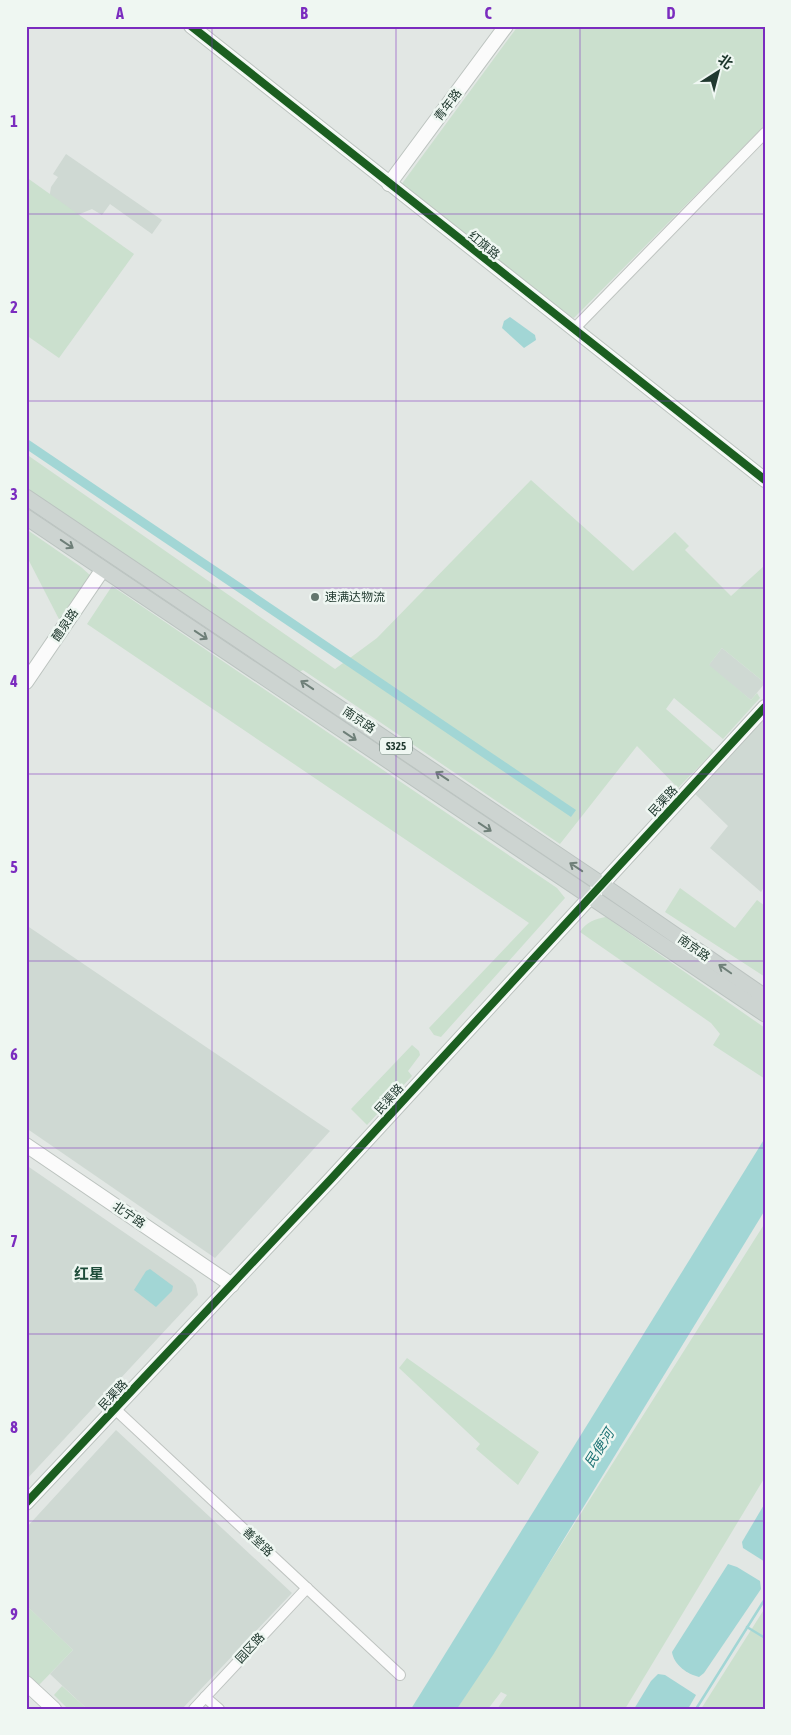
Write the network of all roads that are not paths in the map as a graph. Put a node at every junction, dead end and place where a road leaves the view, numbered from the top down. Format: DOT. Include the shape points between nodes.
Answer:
graph roads {
  1 [pos="191,26"];
  2 [pos="506,26"];
  3 [pos="765,133"];
  4 [pos="389,184"];
  5 [pos="573,330"];
  6 [pos="765,480"];
  7 [pos="26,497"];
  8 [pos="26,517"];
  9 [pos="103,568"];
  10 [pos="26,682"];
  11 [pos="765,707"];
  12 [pos="601,884"];
  13 [pos="590,897"];
  14 [pos="765,997"];
  15 [pos="765,1014"];
  16 [pos="26,1145"];
  17 [pos="232,1285"];
  18 [pos="115,1409"];
  19 [pos="26,1504"];
  20 [pos="307,1588"];
  21 [pos="400,1675"];
  22 [pos="26,1683"];
  23 [pos="205,1696"];
  24 [pos="54,1709"];
  25 [pos="194,1709"];
  26 [pos="219,1709"];
  1 -- 4 [label="street, 红旗路"];
  2 -- 4 [label="street, 青年路"];
  3 -- 5 [label="street"];
  4 -- 5 [label="street, 红旗路"];
  5 -- 6 [label="street, 红旗路"];
  12 -- 7 [label="main road, 南京路 / S325, one-way"];
  8 -- 9 [label="main road, 南京路 / S325, one-way"];
  9 -- 10 [label="street, 醴泉路"];
  9 -- 13 [label="main road, 南京路 / S325, one-way"];
  11 -- 12 [label="street, 民渠路"];
  12 -- 13 [label="street, 民渠路"];
  14 -- 12 [label="main road, 南京路 / S325, one-way"];
  13 -- 15 [label="main road, 南京路 / S325"];
  13 -- 17 [label="street, 民渠路"];
  16 -- 17 [label="street, 北宁路"];
  17 -- 18 [label="street, 民渠路"];
  18 -- 19 [label="street, 民渠路"];
  18 -- 20 [label="street, 善堂路"];
  20 -- 21 [label="street, 善堂路"];
  20 -- 23 [label="street, 园区路"];
  22 -- 24 [label="street"];
  23 -- 25 [label="street, 园区路"];
  23 -- 26 [label="street"];
}
